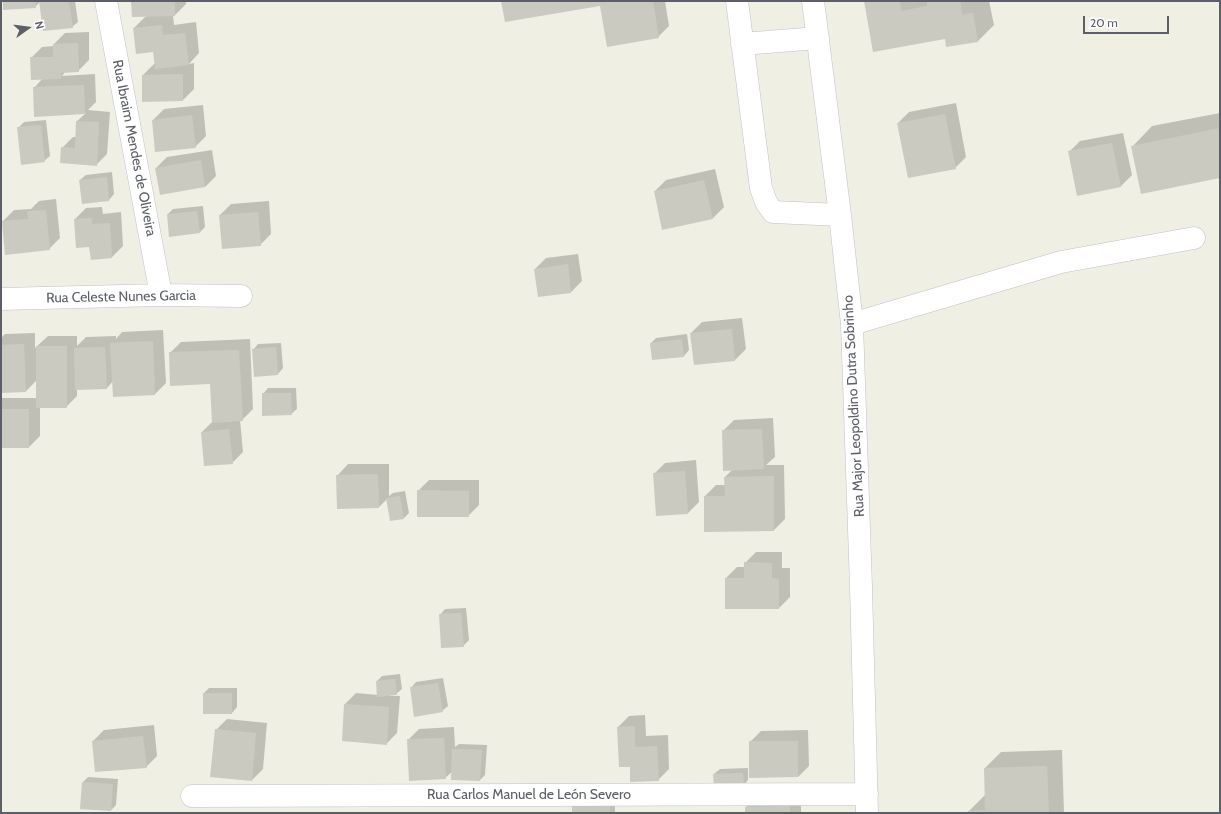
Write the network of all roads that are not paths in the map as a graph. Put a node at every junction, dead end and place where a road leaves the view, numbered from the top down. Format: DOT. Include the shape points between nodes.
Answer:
graph roads {
  1 [pos="106,1"];
  2 [pos="737,1"];
  3 [pos="813,1"];
  4 [pos="818,38"];
  5 [pos="742,44"];
  6 [pos="840,215"];
  7 [pos="1194,238"];
  8 [pos="161,296"];
  9 [pos="241,296"];
  10 [pos="1,299"];
  11 [pos="852,324"];
  12 [pos="192,796"];
  13 [pos="867,804"];
  1 -- 8 [label="street, Rua Ibraim Mendes de Oliveira"];
  2 -- 5 [label="street"];
  3 -- 4 [label="street, Rua Major Leopoldino Dutra Sobrinho"];
  4 -- 5 [label="street"];
  4 -- 6 [label="street, Rua Major Leopoldino Dutra Sobrinho"];
  5 -- 6 [label="street" via="761,188 766,202 773,212"];
  6 -- 11 [label="street, Rua Major Leopoldino Dutra Sobrinho"];
  7 -- 11 [label="street" via="1062,262"];
  8 -- 9 [label="street, Rua Celeste Nunes Garcia"];
  8 -- 10 [label="street, Rua Celeste Nunes Garcia"];
  11 -- 13 [label="street, Rua Major Leopoldino Dutra Sobrinho"];
  12 -- 13 [label="street, Rua Carlos Manuel de León Severo"];
}
